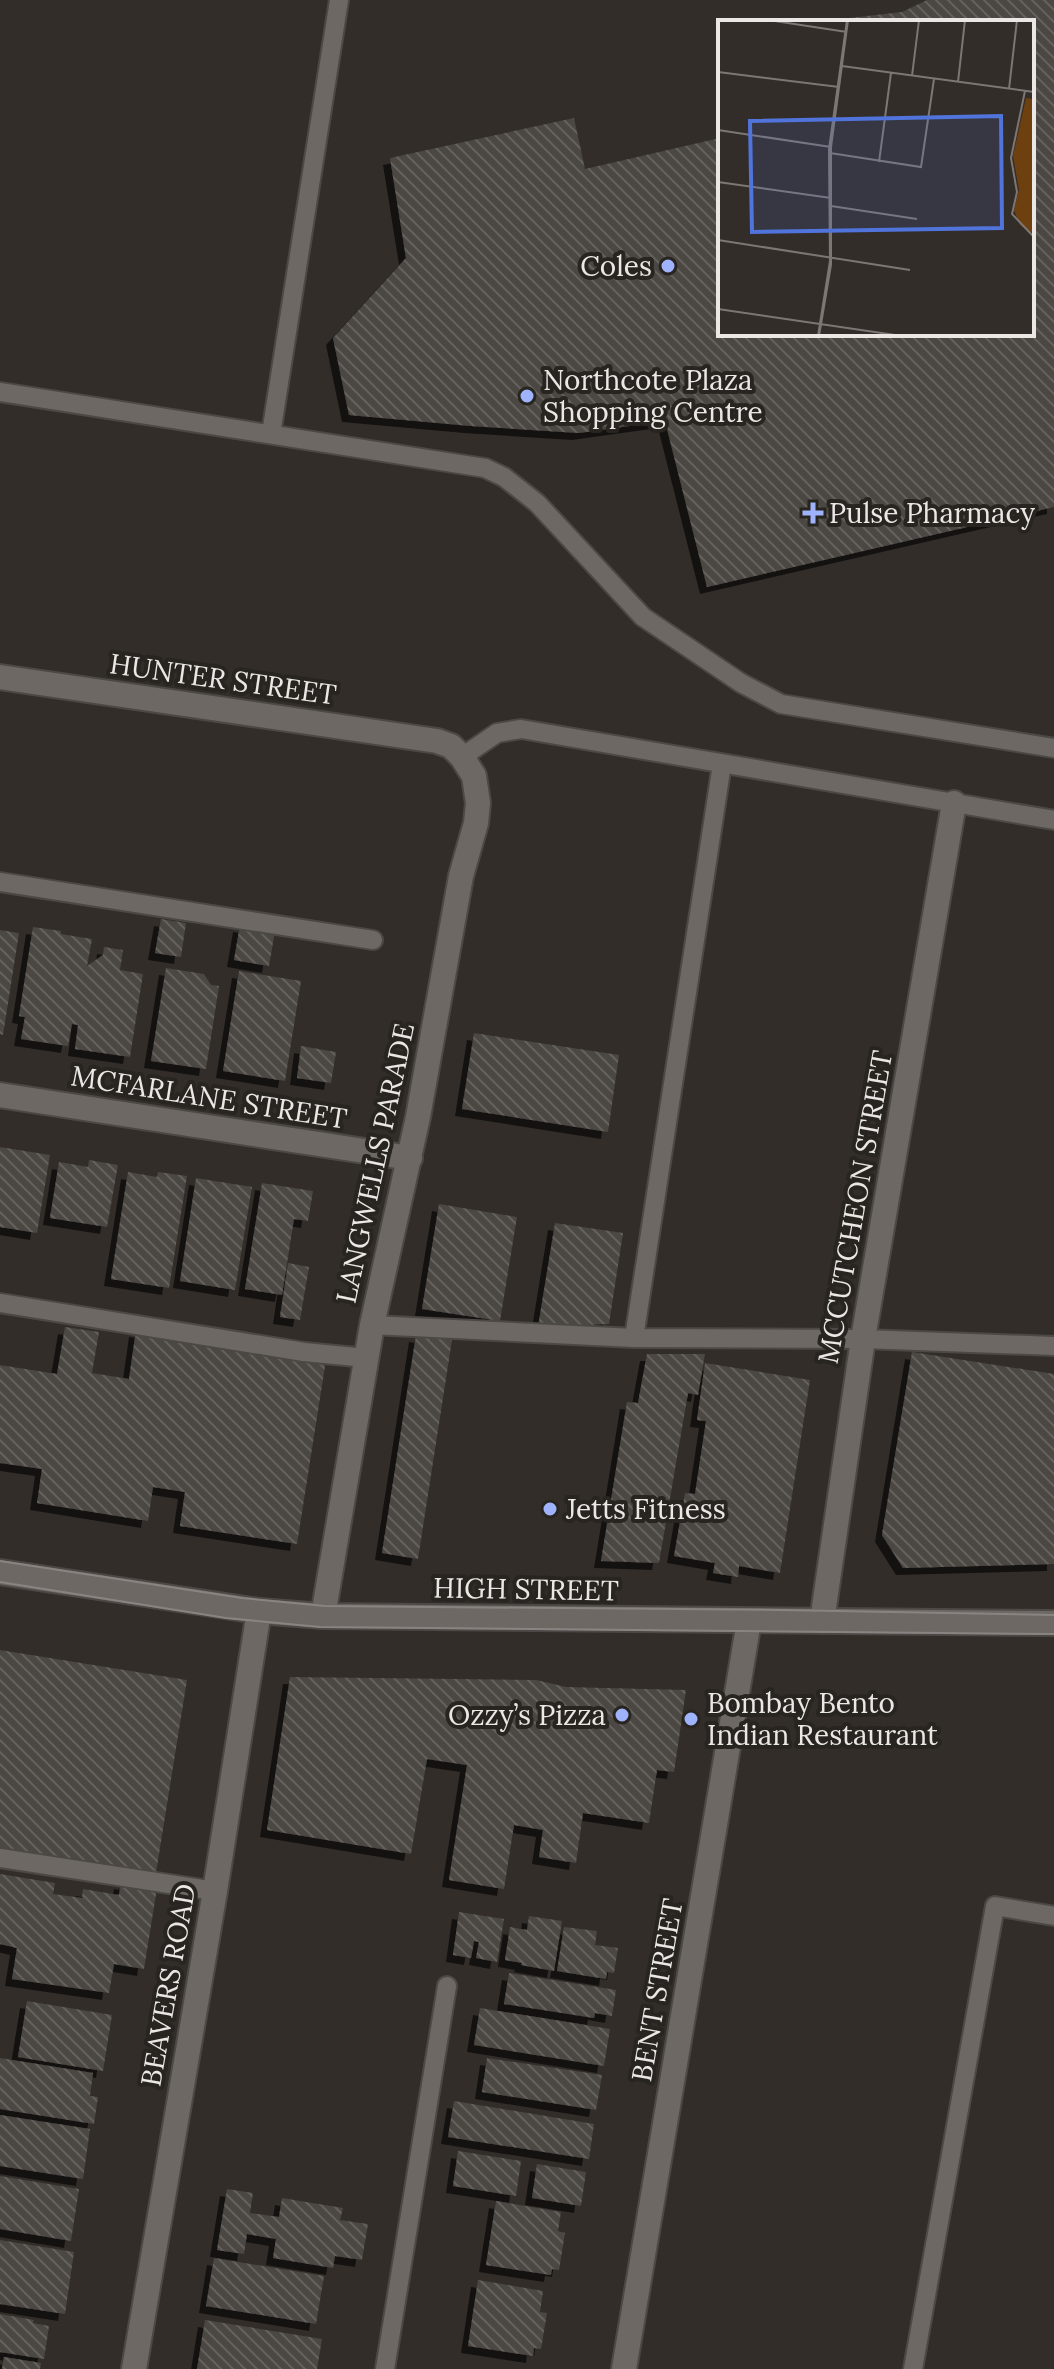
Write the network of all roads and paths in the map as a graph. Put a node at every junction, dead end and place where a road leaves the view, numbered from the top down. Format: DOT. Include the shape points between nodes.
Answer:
graph roads {
  1 [pos="339,0"];
  2 [pos="0,392"];
  3 [pos="271,434"];
  4 [pos="0,677"];
  5 [pos="1054,748"];
  6 [pos="462,757"];
  7 [pos="722,764"];
  8 [pos="954,803"];
  9 [pos="1054,820"];
  10 [pos="0,882"];
  11 [pos="373,940"];
  12 [pos="0,1095"];
  13 [pos="410,1158"];
  14 [pos="0,1303"];
  15 [pos="372,1325"];
  16 [pos="634,1338"];
  17 [pos="863,1339"];
  18 [pos="1054,1346"];
  19 [pos="366,1358"];
  20 [pos="0,1572"];
  21 [pos="259,1611"];
  22 [pos="323,1616"];
  23 [pos="749,1621"];
  24 [pos="822,1621"];
  25 [pos="1054,1623"];
  26 [pos="0,1858"];
  27 [pos="215,1891"];
  28 [pos="1054,1916"];
  29 [pos="447,1986"];
  30 [pos="134,2369"];
  31 [pos="385,2369"];
  32 [pos="624,2369"];
  33 [pos="913,2369"];
  1 -- 3 [label="lane"];
  2 -- 3 [label="lane"];
  3 -- 5 [label="lane" via="467,464 504,477 537,503 643,617 781,704"];
  4 -- 6 [label="street, HUNTER STREET" via="437,741"];
  6 -- 7 [label="lane" via="497,733 521,729"];
  6 -- 13 [label="street, LANGWELLS PARADE" via="477,786 476,823 461,876"];
  7 -- 8 [label="lane"];
  7 -- 16 [label="lane"];
  8 -- 9 [label="lane"];
  8 -- 17 [label="street, MCCUTCHEON STREET"];
  10 -- 11 [label="lane"];
  12 -- 13 [label="street, MCFARLANE STREET"];
  13 -- 15 [label="street, LANGWELLS PARADE"];
  14 -- 19 [label="lane"];
  15 -- 16 [label="lane"];
  15 -- 19 [label="street, LANGWELLS PARADE"];
  16 -- 17 [label="lane"];
  17 -- 18 [label="lane"];
  17 -- 24 [label="street, MCCUTCHEON STREET"];
  19 -- 22 [label="street, LANGWELLS PARADE"];
  20 -- 21 [label="street, HIGH STREET"];
  21 -- 22 [label="street, HIGH STREET"];
  21 -- 27 [label="street, BEAVERS ROAD"];
  22 -- 23 [label="street, HIGH STREET"];
  23 -- 24 [label="street, HIGH STREET"];
  23 -- 32 [label="street, BENT STREET"];
  24 -- 25 [label="street, HIGH STREET"];
  26 -- 27 [label="lane"];
  27 -- 30 [label="street, BEAVERS ROAD"];
  28 -- 33 [label="lane" via="995,1906"];
  29 -- 31 [label="lane"];
}
